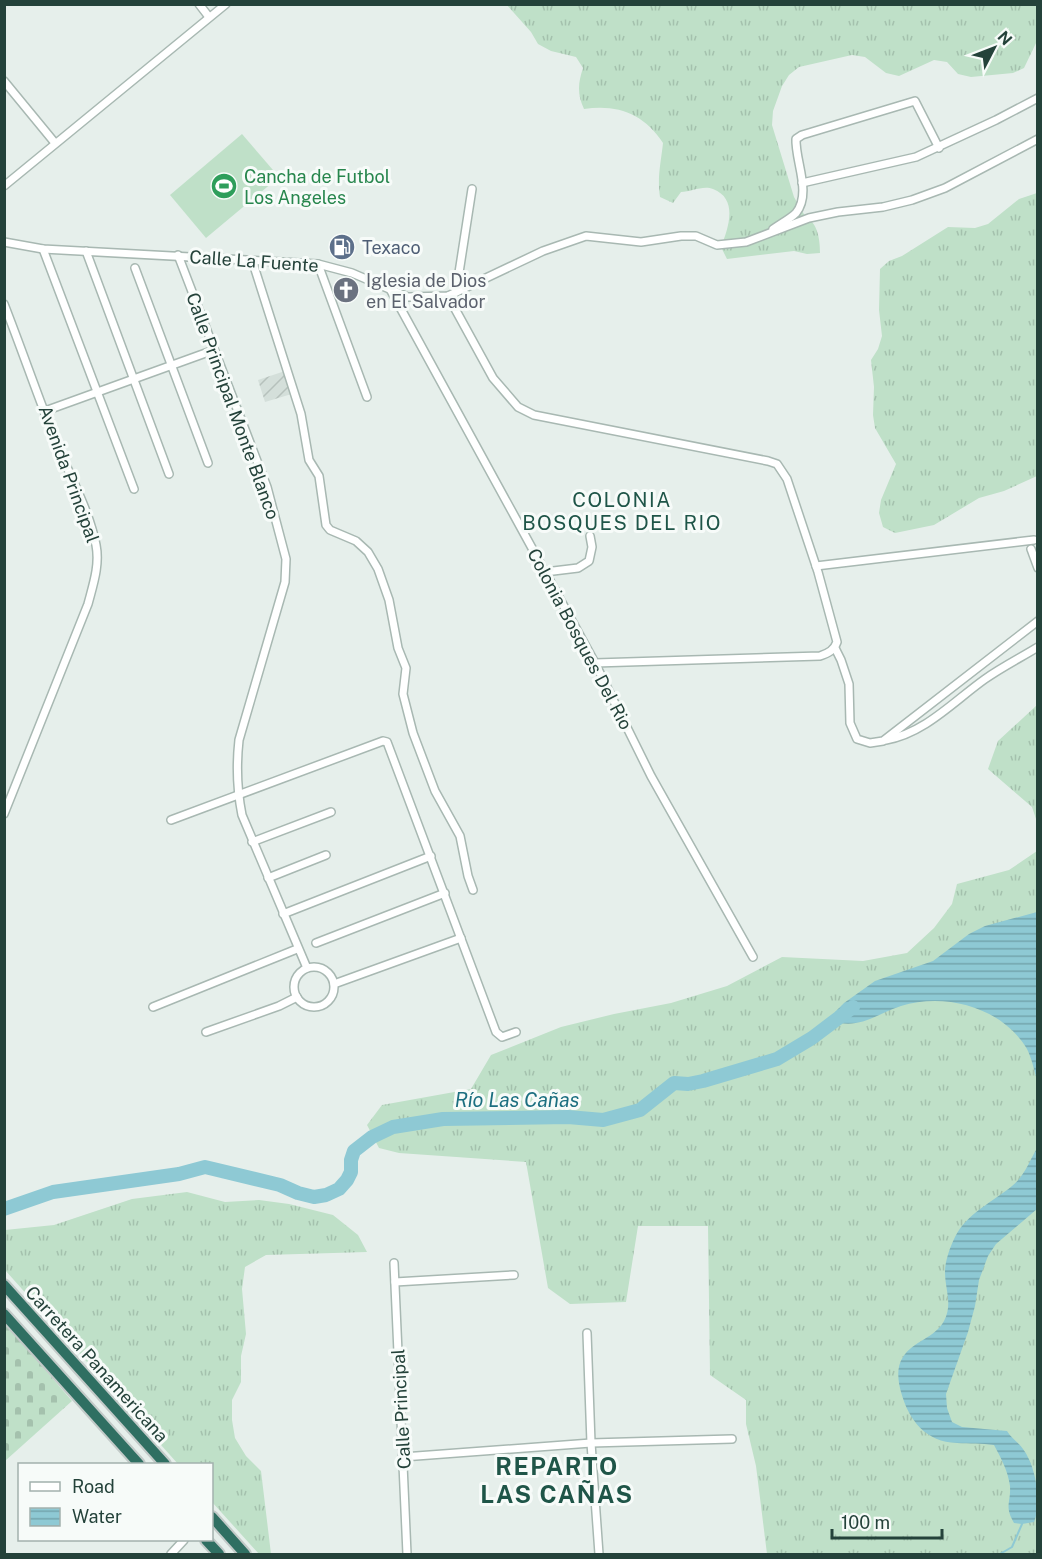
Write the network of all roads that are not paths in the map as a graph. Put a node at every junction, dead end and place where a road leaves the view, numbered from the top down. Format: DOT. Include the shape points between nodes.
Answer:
graph roads {
  1 [pos="199,4"];
  2 [pos="226,4"];
  3 [pos="209,17"];
  4 [pos="4,81"];
  5 [pos="1038,98"];
  6 [pos="1038,139"];
  7 [pos="55,143"];
  8 [pos="939,148"];
  9 [pos="801,183"];
  10 [pos="4,186"];
  11 [pos="472,189"];
  12 [pos="761,238"];
  13 [pos="4,244"];
  14 [pos="43,249"];
  15 [pos="86,251"];
  16 [pos="178,255"];
  17 [pos="252,260"];
  18 [pos="318,264"];
  19 [pos="135,268"];
  20 [pos="390,290"];
  21 [pos="456,292"];
  22 [pos="448,296"];
  23 [pos="4,304"];
  24 [pos="214,350"];
  25 [pos="172,365"];
  26 [pos="134,379"];
  27 [pos="97,392"];
  28 [pos="367,397"];
  29 [pos="45,411"];
  30 [pos="208,463"];
  31 [pos="169,474"];
  32 [pos="134,489"];
  33 [pos="590,536"];
  34 [pos="1034,540"];
  35 [pos="1031,549"];
  36 [pos="816,566"];
  37 [pos="1038,568"];
  38 [pos="546,572"];
  39 [pos="1038,621"];
  40 [pos="1038,647"];
  41 [pos="835,648"];
  42 [pos="595,663"];
  43 [pos="883,741"];
  44 [pos="238,794"];
  45 [pos="331,812"];
  46 [pos="4,814"];
  47 [pos="171,820"];
  48 [pos="252,842"];
  49 [pos="326,855"];
  50 [pos="430,856"];
  51 [pos="268,878"];
  52 [pos="473,890"];
  53 [pos="445,893"];
  54 [pos="283,914"];
  55 [pos="461,938"];
  56 [pos="316,943"];
  57 [pos="297,949"];
  58 [pos="753,957"];
  59 [pos="307,968"];
  60 [pos="334,984"];
  61 [pos="297,998"];
  62 [pos="153,1007"];
  63 [pos="206,1032"];
  64 [pos="516,1032"];
  65 [pos="394,1263"];
  66 [pos="514,1275"];
  67 [pos="395,1282"];
  68 [pos="4,1285"];
  69 [pos="4,1314"];
  70 [pos="587,1333"];
  71 [pos="732,1439"];
  72 [pos="591,1443"];
  73 [pos="403,1457"];
  74 [pos="138,1463"];
  75 [pos="164,1463"];
  76 [pos="213,1518"];
  77 [pos="182,1541"];
  78 [pos="208,1541"];
  79 [pos="242,1553"];
  80 [pos="171,1554"];
  81 [pos="219,1554"];
  82 [pos="407,1554"];
  83 [pos="599,1554"];
  1 -- 3 [label="street"];
  2 -- 3 [label="street"];
  3 -- 7 [label="street"];
  4 -- 7 [label="street"];
  5 -- 8 [label="street"];
  6 -- 12 [label="street, Calle La Fuente" via="945,188 912,200 809,218"];
  7 -- 10 [label="street"];
  8 -- 9 [label="street" via="916,157"];
  8 -- 9 [label="street" via="920,107 909,101 801,135 796,139 795,150"];
  9 -- 12 [label="street" via="803,192 795,214"];
  11 -- 21 [label="street"];
  12 -- 21 [label="street, Calle La Fuente" via="717,245 696,236 641,242 586,236 543,251"];
  13 -- 14 [label="street, Calle La Fuente"];
  14 -- 15 [label="street, Calle La Fuente"];
  14 -- 27 [label="street"];
  15 -- 16 [label="street, Calle La Fuente"];
  15 -- 26 [label="street"];
  16 -- 17 [label="street, Calle La Fuente"];
  16 -- 24 [label="street, Calle Principal Monte Blanco"];
  17 -- 18 [label="street, Calle La Fuente"];
  17 -- 52 [label="street" via="301,414 309,460 319,476 326,525 356,541 378,569 406,668 403,694 413,733 435,791 460,836"];
  18 -- 20 [label="street, Calle La Fuente" via="352,273"];
  18 -- 28 [label="street"];
  19 -- 25 [label="street"];
  20 -- 22 [label="street, Calle La Fuente" via="408,297"];
  20 -- 38 [label="street, Colonia Bosques Del Rio"];
  21 -- 22 [label="street, Calle La Fuente"];
  22 -- 36 [label="street" via="493,378 518,407 534,415 777,464 787,479"];
  23 -- 29 [label="street, Avenida Principal"];
  24 -- 25 [label="street"];
  24 -- 44 [label="street, Calle Principal Monte Blanco" via="267,487 286,559 285,582 239,740"];
  25 -- 26 [label="street"];
  25 -- 30 [label="street"];
  26 -- 27 [label="street"];
  26 -- 31 [label="street"];
  27 -- 29 [label="street"];
  27 -- 32 [label="street"];
  29 -- 46 [label="street, Avenida Principal" via="86,512 98,559 85,613"];
  33 -- 38 [label="street" via="589,561 578,568"];
  34 -- 36 [label="street"];
  35 -- 37 [label="street"];
  36 -- 41 [label="street" via="837,642"];
  38 -- 42 [label="street, Colonia Bosques Del Rio"];
  39 -- 43 [label="street"];
  40 -- 43 [label="street" via="984,680 926,723"];
  41 -- 42 [label="street" via="820,656"];
  41 -- 43 [label="street" via="849,684 850,723 857,739"];
  42 -- 58 [label="street, Colonia Bosques Del Rio" via="651,776"];
  44 -- 47 [label="street"];
  44 -- 48 [label="street, Calle Principal Monte Blanco"];
  44 -- 50 [label="street" via="387,742"];
  45 -- 48 [label="street"];
  48 -- 51 [label="street, Calle Principal Monte Blanco"];
  49 -- 51 [label="street"];
  50 -- 53 [label="street"];
  50 -- 54 [label="street"];
  51 -- 54 [label="street, Calle Principal Monte Blanco"];
  53 -- 55 [label="street"];
  53 -- 56 [label="street"];
  54 -- 57 [label="street, Calle Principal Monte Blanco"];
  55 -- 60 [label="street"];
  55 -- 64 [label="street" via="496,1032 502,1037"];
  57 -- 59 [label="street, Calle Principal Monte Blanco"];
  57 -- 62 [label="street"];
  59 -- 60 [label="street" via="324,970"];
  59 -- 61 [label="street" via="294,984"];
  60 -- 61 [label="street" via="332,998 321,1007 307,1006"];
  61 -- 63 [label="street"];
  65 -- 67 [label="street, Calle Principal"];
  66 -- 67 [label="street"];
  67 -- 73 [label="street, Calle Principal"];
  68 -- 75 [label="highway, Carretera Panamericana"];
  69 -- 74 [label="highway, Carretera Panamericana"];
  70 -- 72 [label="street"];
  71 -- 72 [label="street"];
  72 -- 73 [label="street"];
  72 -- 83 [label="street"];
  73 -- 82 [label="street, Calle Principal"];
  76 -- 79 [label="highway"];
  77 -- 80 [label="street"];
  78 -- 81 [label="highway"];
}
